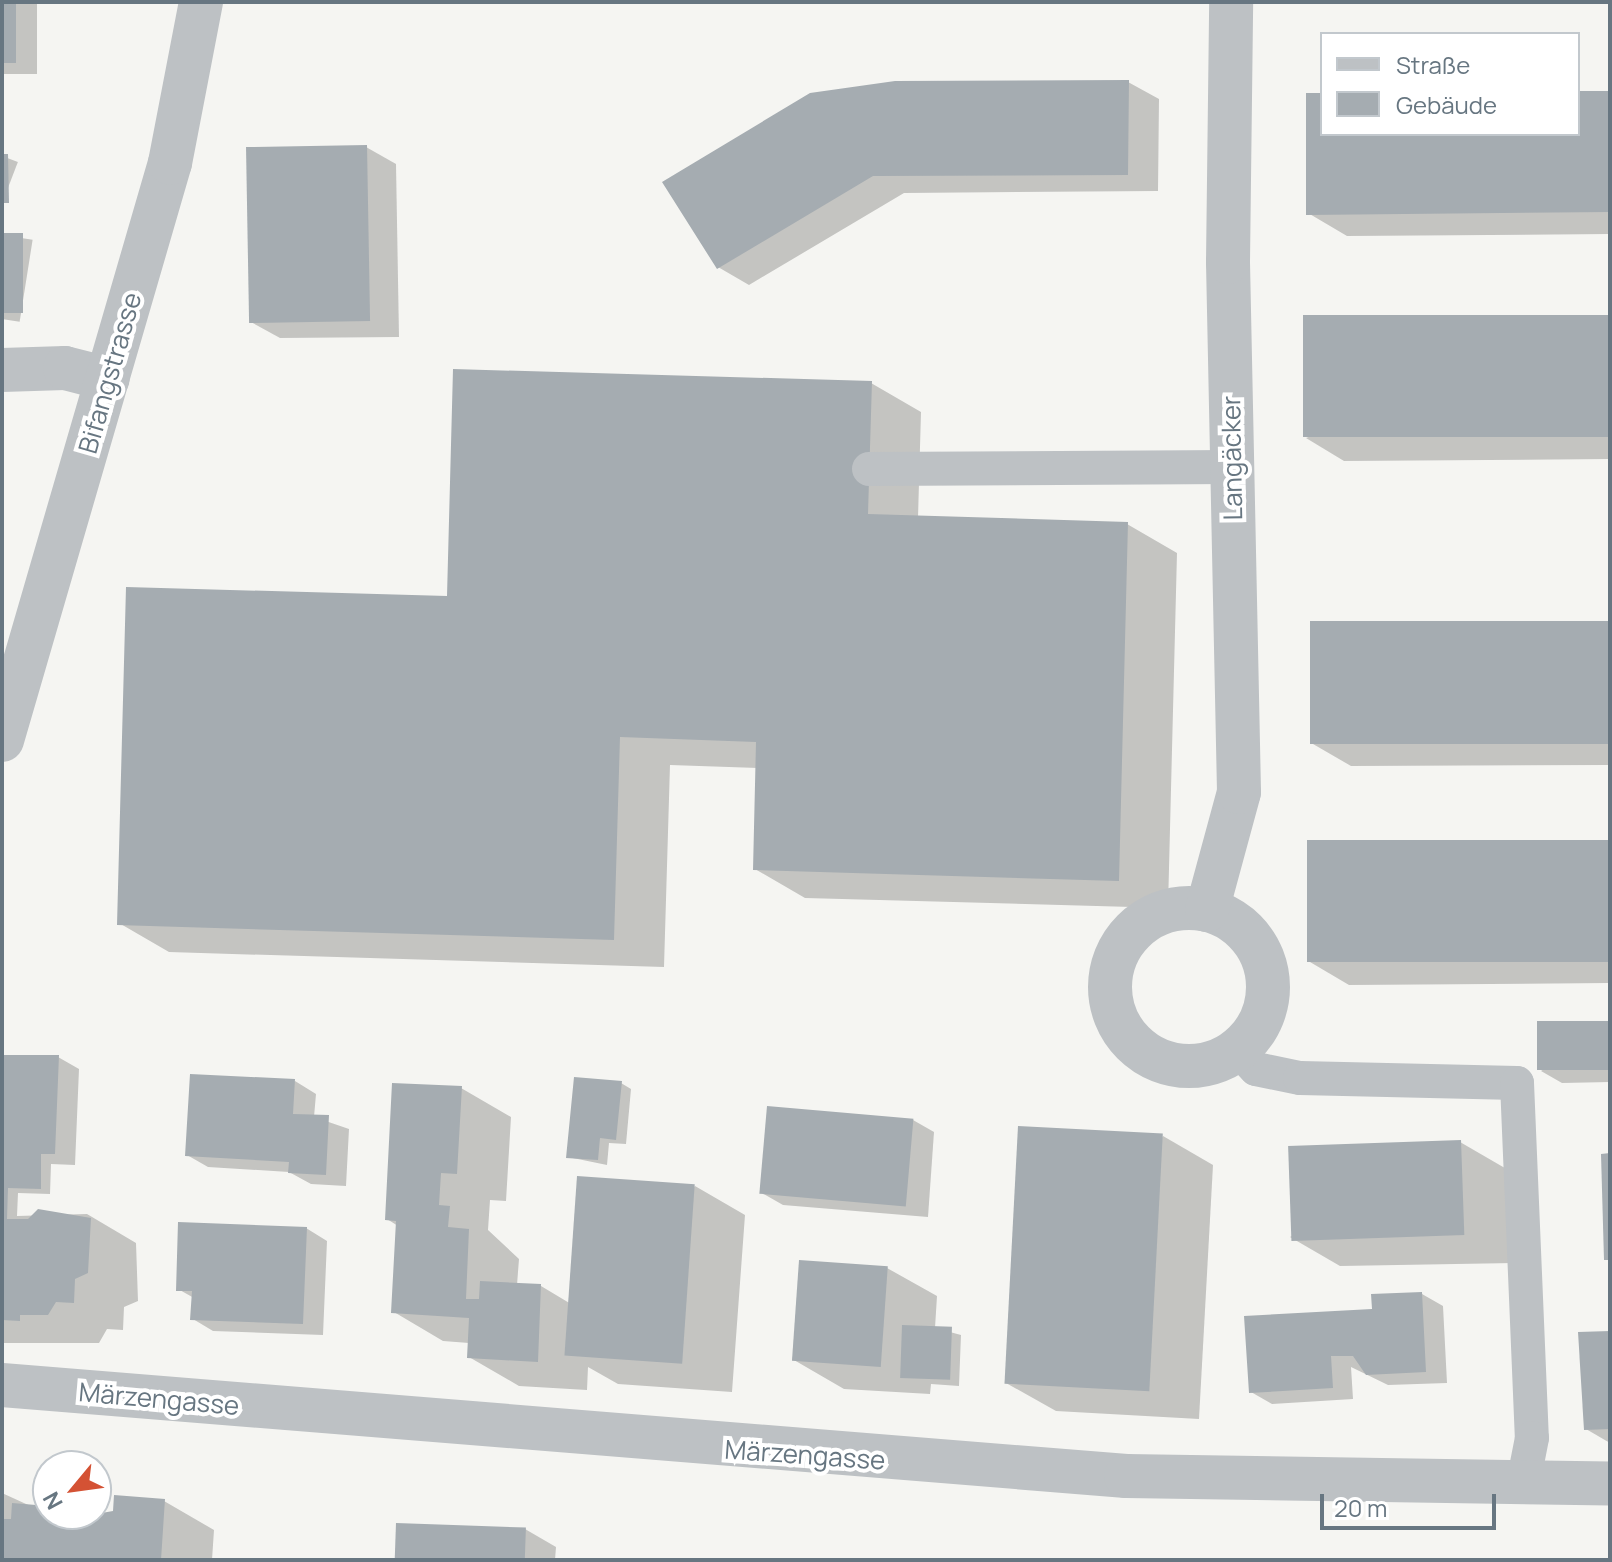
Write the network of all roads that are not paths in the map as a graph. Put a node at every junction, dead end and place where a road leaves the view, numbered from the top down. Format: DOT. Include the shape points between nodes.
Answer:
graph roads {
  1 [pos="201,2"];
  2 [pos="1231,2"];
  3 [pos="2,370"];
  4 [pos="108,379"];
  5 [pos="1232,467"];
  6 [pos="869,469"];
  7 [pos="2,740"];
  8 [pos="1207,910"];
  9 [pos="1238,1050"];
  10 [pos="2,1385"];
  11 [pos="1523,1484"];
  12 [pos="1610,1484"];
  1 -- 4 [label="street, Bifangstrasse" via="170,163"];
  2 -- 5 [label="street, Langäcker"];
  3 -- 4 [label="street" via="65,368"];
  4 -- 7 [label="street, Bifangstrasse"];
  5 -- 6 [label="lane"];
  5 -- 8 [label="street, Langäcker" via="1239,792"];
  8 -- 9 [label="street" via="1248,934 1267,975 1261,1016"];
  8 -- 9 [label="street" via="1181,908 1135,927 1119,949 1110,997 1136,1046 1159,1061 1187,1066"];
  9 -- 11 [label="lane" via="1256,1069 1300,1078 1517,1083 1532,1438"];
  10 -- 11 [label="street, Märzengasse" via="1094,1474"];
  11 -- 12 [label="street, Märzengasse"];
}
